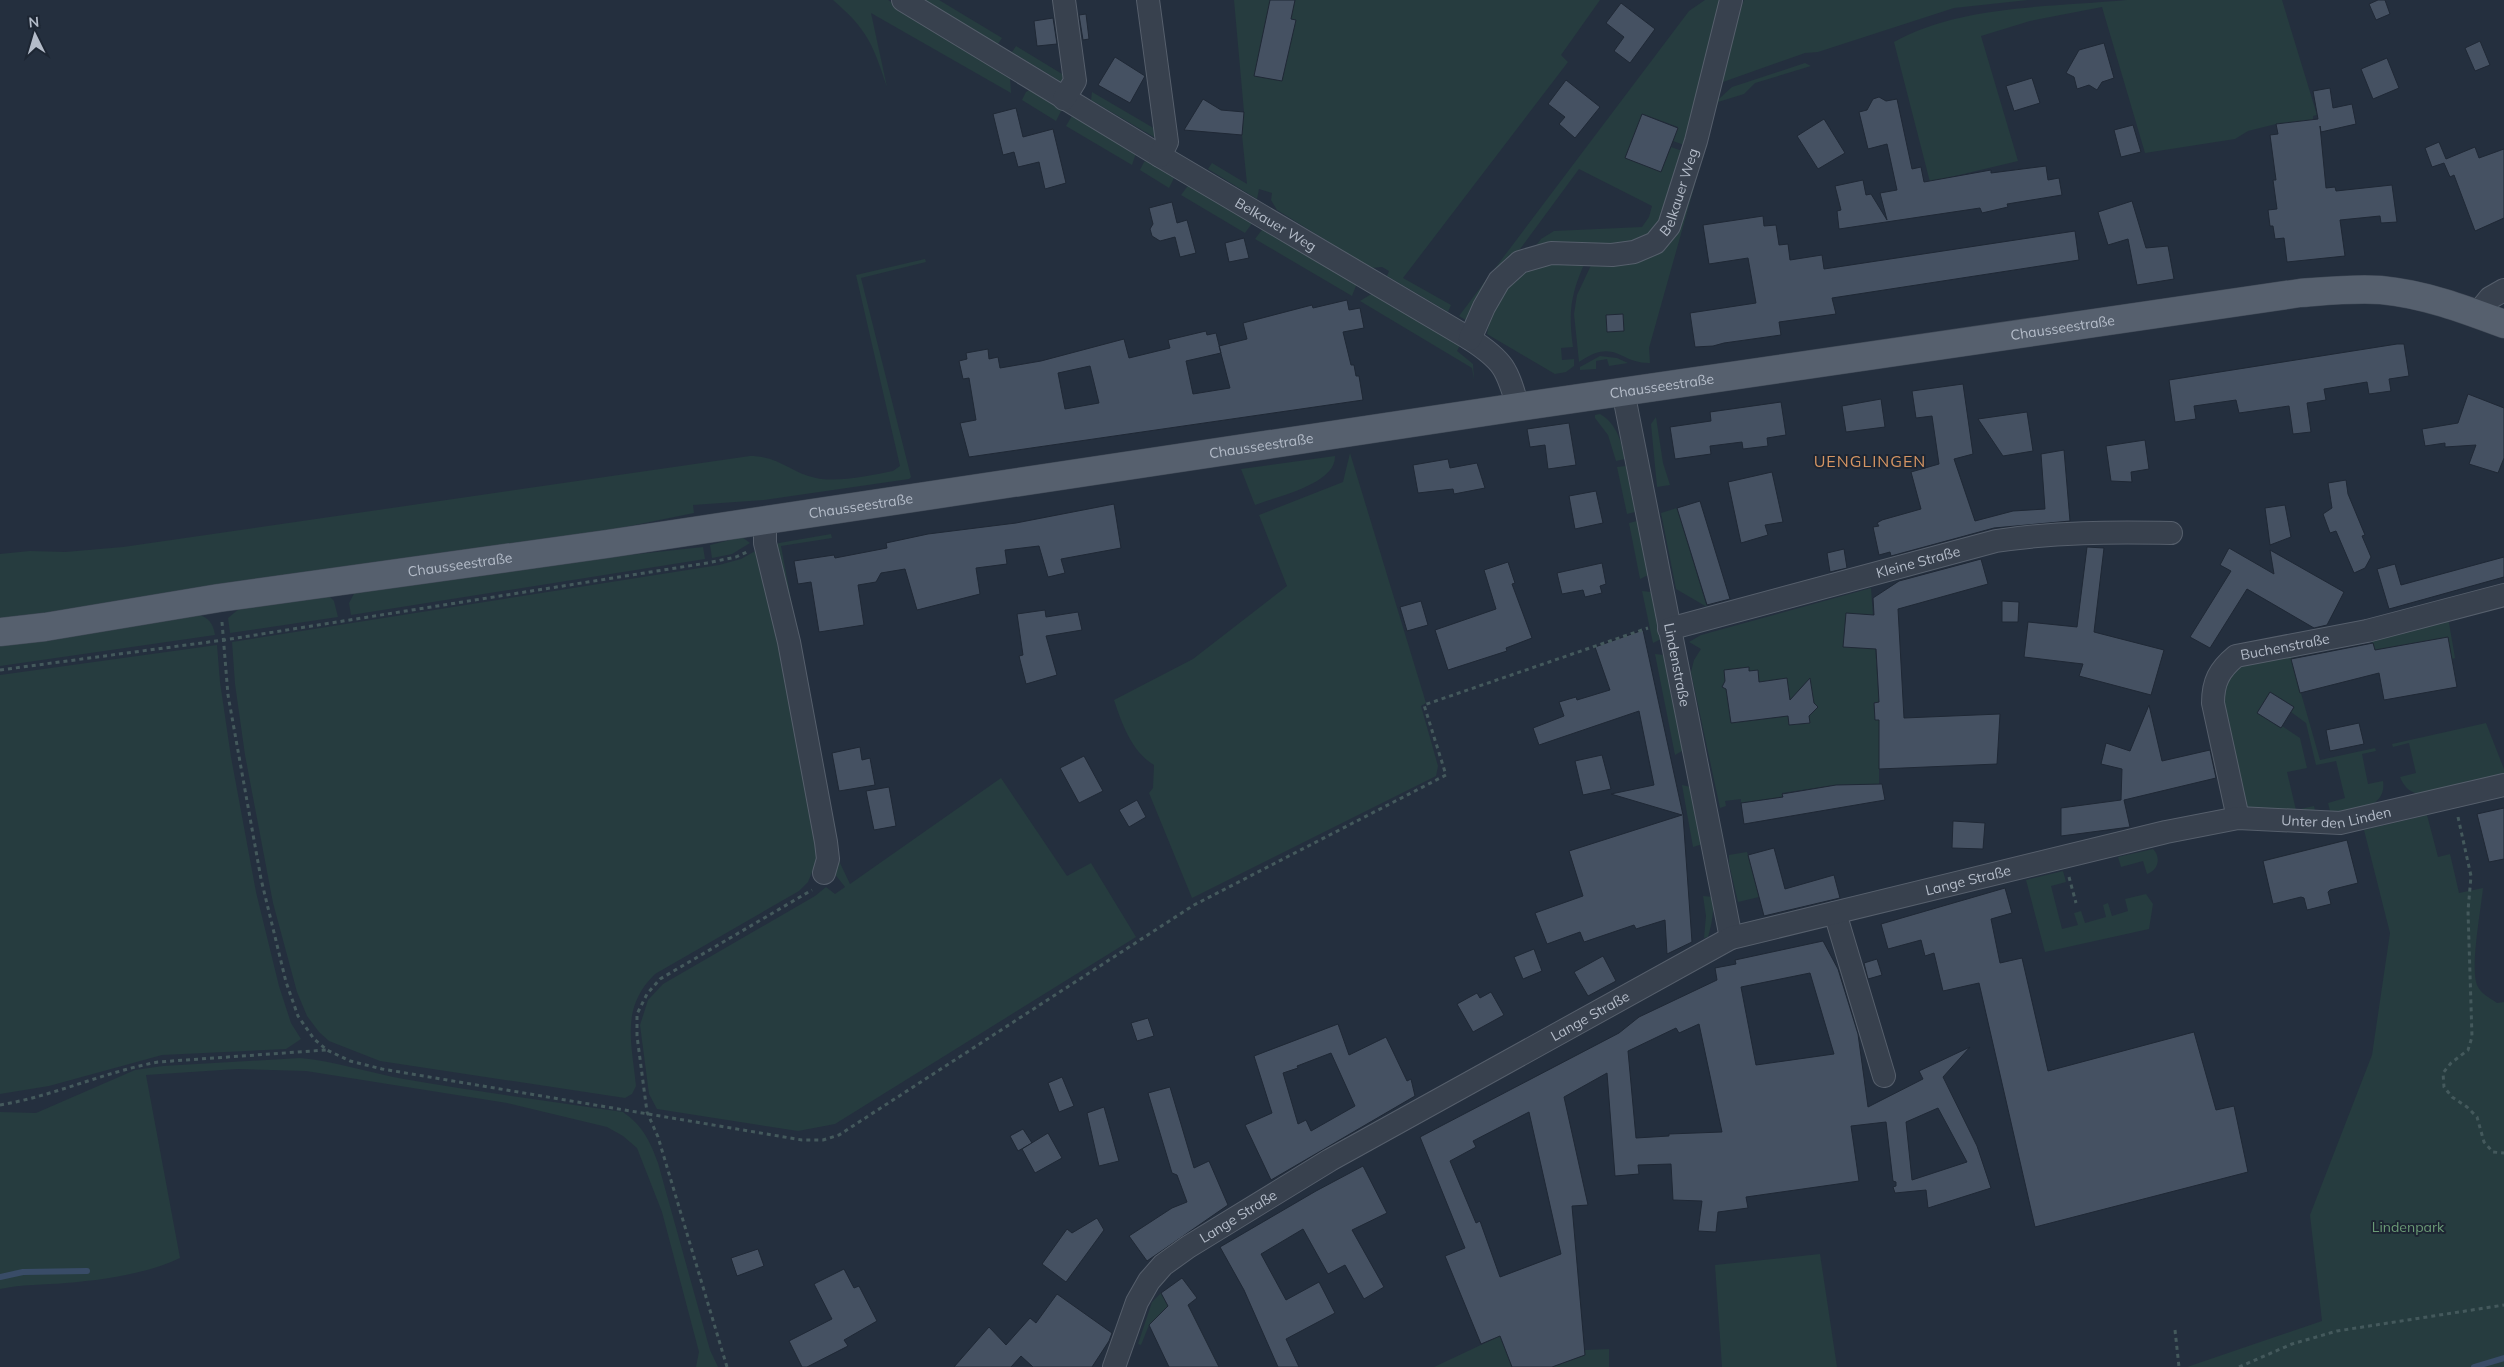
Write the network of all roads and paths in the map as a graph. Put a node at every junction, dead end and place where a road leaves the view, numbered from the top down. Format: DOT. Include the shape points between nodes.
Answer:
graph roads {
  1 [pos="904,0"];
  2 [pos="1064,0"];
  3 [pos="1148,0"];
  4 [pos="1731,0"];
  5 [pos="1064,99"];
  6 [pos="1160,156"];
  7 [pos="2504,290"];
  8 [pos="2477,314"];
  9 [pos="2504,324"];
  10 [pos="1470,339"];
  11 [pos="1623,391"];
  12 [pos="1518,407"];
  13 [pos="765,532"];
  14 [pos="2171,533"];
  15 [pos="2504,595"];
  16 [pos="1669,625"];
  17 [pos="0,632"];
  18 [pos="224,640"];
  19 [pos="0,670"];
  20 [pos="2504,785"];
  21 [pos="2454,797"];
  22 [pos="2238,818"];
  23 [pos="2166,832"];
  24 [pos="2063,857"];
  25 [pos="824,873"];
  26 [pos="2076,903"];
  27 [pos="1835,913"];
  28 [pos="1731,938"];
  29 [pos="327,1050"];
  30 [pos="1884,1076"];
  31 [pos="0,1105"];
  32 [pos="647,1112"];
  33 [pos="2504,1153"];
  34 [pos="2504,1305"];
  35 [pos="2175,1330"];
  36 [pos="727,1367"];
  37 [pos="1114,1367"];
  38 [pos="2179,1367"];
  39 [pos="2239,1367"];
  1 -- 5 [label="street, Belkauer Weg"];
  2 -- 5 [label="street" via="1075,81"];
  3 -- 6 [label="street" via="1167,142"];
  4 -- 10 [label="street, Belkauer Weg" via="1696,141 1669,226 1655,243 1634,252 1612,255 1550,253 1520,262 1499,281"];
  5 -- 6 [label="street, Belkauer Weg"];
  6 -- 10 [label="street, Belkauer Weg"];
  7 -- 8 [label="street" via="2490,298"];
  8 -- 9 [label="main road, Chausseestraße"];
  8 -- 11 [label="main road, Chausseestraße" via="2423,297 2382,290 2300,293"];
  10 -- 12 [label="street, Belkauer Weg" via="1495,355 1509,377"];
  11 -- 12 [label="main road, Chausseestraße"];
  11 -- 16 [label="street, Lindenstraße"];
  12 -- 13 [label="main road, Chausseestraße"];
  13 -- 17 [label="main road, Chausseestraße" via="219,598"];
  13 -- 18 [label="path" via="736,557 706,563"];
  13 -- 25 [label="street" via="826,842 828,858"];
  14 -- 16 [label="street, Kleine Straße" via="2091,531 1996,541"];
  15 -- 22 [label="street, Buchenstraße" via="2367,631 2236,656 2223,666 2213,685 2213,703"];
  16 -- 28 [label="street, Lindenstraße"];
  16 -- 32 [label="path" via="1424,705 1446,775 1194,905 839,1135 823,1140 802,1140"];
  18 -- 19 [label="path"];
  18 -- 29 [label="path" via="228,695 261,879 286,982 298,1016 314,1039"];
  20 -- 21 [label="street, Unter den Linden"];
  21 -- 22 [label="street, Unter den Linden" via="2340,823"];
  21 -- 33 [label="path" via="2472,876 2468,911 2472,1037 2468,1050 2443,1073 2444,1087 2477,1118 2484,1142 2493,1152"];
  22 -- 23 [label="street, Unter den Linden"];
  23 -- 24 [label="street, Lange Straße"];
  24 -- 26 [label="path"];
  24 -- 27 [label="street, Lange Straße"];
  25 -- 32 [label="path" via="814,888 660,979 647,994 637,1014"];
  27 -- 28 [label="street, Lange Straße"];
  27 -- 30 [label="street"];
  28 -- 37 [label="street, Lange Straße" via="1330,1160 1188,1247 1163,1265 1149,1281 1137,1302"];
  29 -- 31 [label="path" via="158,1062 130,1067"];
  29 -- 32 [label="path" via="350,1061 382,1069"];
  32 -- 36 [label="path" via="658,1136"];
  34 -- 39 [label="path" via="2337,1331 2292,1344"];
  35 -- 38 [label="path"];
}
